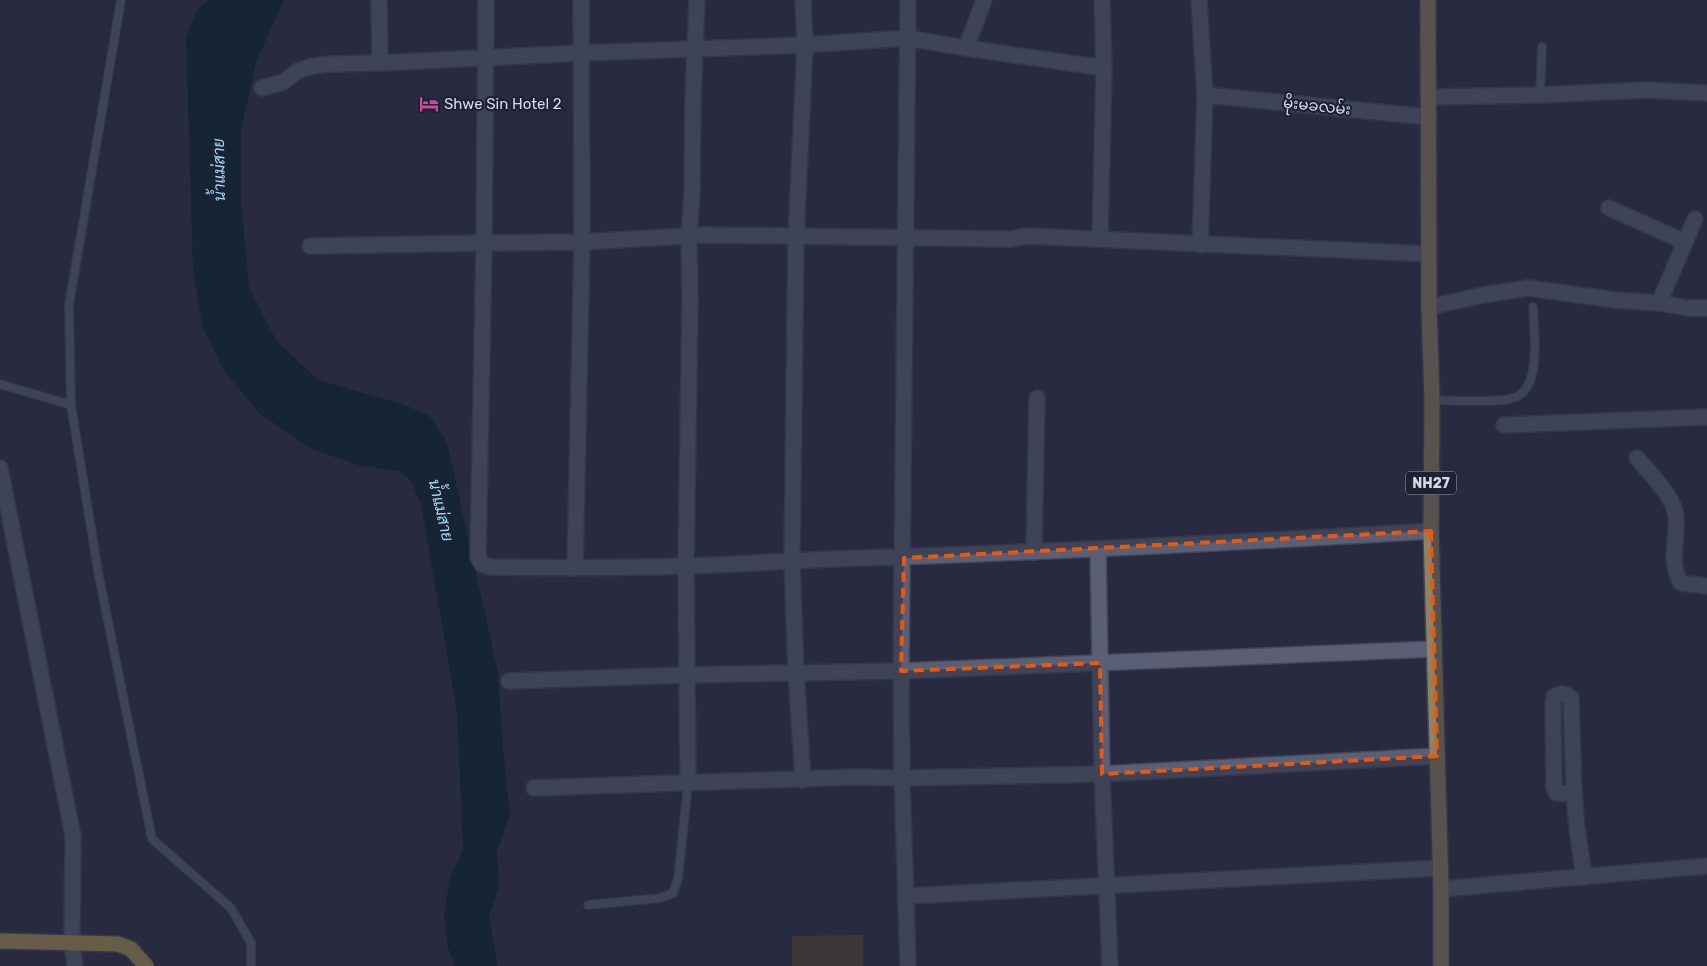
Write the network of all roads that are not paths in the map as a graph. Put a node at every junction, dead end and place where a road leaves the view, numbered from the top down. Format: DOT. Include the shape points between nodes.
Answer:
graph roads {
  1 [pos="122,0"];
  2 [pos="379,0"];
  3 [pos="486,0"];
  4 [pos="581,0"];
  5 [pos="697,0"];
  6 [pos="803,0"];
  7 [pos="908,0"];
  8 [pos="984,0"];
  9 [pos="1102,0"];
  10 [pos="1199,0"];
  11 [pos="1428,0"];
  12 [pos="907,38"];
  13 [pos="805,45"];
  14 [pos="696,48"];
  15 [pos="966,48"];
  16 [pos="1542,48"];
  17 [pos="580,52"];
  18 [pos="485,58"];
  19 [pos="380,63"];
  20 [pos="1104,68"];
  21 [pos="262,88"];
  22 [pos="1707,93"];
  23 [pos="1205,95"];
  24 [pos="1540,95"];
  25 [pos="1429,97"];
  26 [pos="1429,117"];
  27 [pos="1609,208"];
  28 [pos="1694,219"];
  29 [pos="689,236"];
  30 [pos="796,237"];
  31 [pos="906,237"];
  32 [pos="1100,239"];
  33 [pos="582,242"];
  34 [pos="1685,242"];
  35 [pos="484,243"];
  36 [pos="1200,245"];
  37 [pos="310,246"];
  38 [pos="1429,254"];
  39 [pos="1659,303"];
  40 [pos="1429,306"];
  41 [pos="1533,307"];
  42 [pos="1707,308"];
  43 [pos="0,384"];
  44 [pos="1037,398"];
  45 [pos="1432,400"];
  46 [pos="71,404"];
  47 [pos="1707,417"];
  48 [pos="1504,425"];
  49 [pos="1637,458"];
  50 [pos="0,468"];
  51 [pos="1431,532"];
  52 [pos="1098,549"];
  53 [pos="1034,552"];
  54 [pos="904,558"];
  55 [pos="792,561"];
  56 [pos="686,566"];
  57 [pos="575,568"];
  58 [pos="1707,586"];
  59 [pos="1434,649"];
  60 [pos="1100,662"];
  61 [pos="902,671"];
  62 [pos="796,673"];
  63 [pos="686,675"];
  64 [pos="509,681"];
  65 [pos="1437,756"];
  66 [pos="1102,774"];
  67 [pos="902,778"];
  68 [pos="803,780"];
  69 [pos="688,784"];
  70 [pos="534,788"];
  71 [pos="1574,794"];
  72 [pos="1707,866"];
  73 [pos="1440,868"];
  74 [pos="1584,877"];
  75 [pos="1106,885"];
  76 [pos="1441,889"];
  77 [pos="906,896"];
  78 [pos="588,905"];
  79 [pos="0,941"];
  80 [pos="72,943"];
  81 [pos="75,966"];
  82 [pos="146,966"];
  83 [pos="251,966"];
  84 [pos="908,966"];
  85 [pos="1110,966"];
  86 [pos="1441,966"];
  1 -- 46 [label="lane" via="69,305"];
  2 -- 19 [label="street"];
  3 -- 18 [label="street"];
  4 -- 17 [label="street"];
  5 -- 14 [label="street"];
  6 -- 13 [label="street"];
  7 -- 12 [label="street"];
  8 -- 15 [label="street"];
  9 -- 20 [label="street"];
  10 -- 23 [label="street"];
  11 -- 25 [label="main road, NH27"];
  12 -- 13 [label="street"];
  12 -- 15 [label="street"];
  12 -- 31 [label="street"];
  13 -- 14 [label="street"];
  13 -- 30 [label="street"];
  14 -- 17 [label="street"];
  14 -- 29 [label="street"];
  15 -- 20 [label="street"];
  16 -- 24 [label="lane"];
  17 -- 18 [label="street"];
  17 -- 33 [label="street"];
  18 -- 19 [label="street"];
  18 -- 35 [label="street"];
  19 -- 21 [label="street" via="312,66 283,82"];
  20 -- 32 [label="street"];
  22 -- 24 [label="street" via="1645,90"];
  23 -- 26 [label="street, မိုးမခလမ်း"];
  23 -- 36 [label="street"];
  24 -- 25 [label="street"];
  25 -- 26 [label="main road, NH27"];
  26 -- 38 [label="main road, NH27"];
  27 -- 34 [label="street"];
  28 -- 34 [label="street"];
  29 -- 30 [label="street"];
  29 -- 33 [label="street"];
  29 -- 56 [label="street"];
  30 -- 31 [label="street"];
  30 -- 55 [label="street"];
  31 -- 32 [label="street"];
  31 -- 54 [label="street"];
  32 -- 36 [label="street"];
  33 -- 35 [label="street"];
  33 -- 57 [label="street"];
  34 -- 39 [label="street"];
  35 -- 37 [label="street"];
  35 -- 57 [label="street" via="478,557 482,564 490,567"];
  36 -- 38 [label="street"];
  38 -- 40 [label="main road, NH27"];
  39 -- 40 [label="street" via="1528,288"];
  39 -- 42 [label="street"];
  40 -- 45 [label="main road, NH27"];
  41 -- 45 [label="lane" via="1534,363 1530,382 1523,392 1516,398 1495,400"];
  43 -- 46 [label="lane"];
  44 -- 53 [label="street"];
  45 -- 51 [label="main road, NH27"];
  46 -- 83 [label="lane" via="99,576 152,839 231,908 251,943"];
  47 -- 48 [label="street"];
  49 -- 58 [label="street" via="1665,490 1677,515 1674,569 1680,583"];
  50 -- 80 [label="street" via="73,836"];
  51 -- 52 [label="street"];
  51 -- 59 [label="main road, NH27"];
  52 -- 53 [label="street"];
  52 -- 60 [label="street"];
  53 -- 54 [label="street"];
  54 -- 55 [label="street"];
  54 -- 61 [label="street"];
  55 -- 56 [label="street"];
  55 -- 62 [label="street"];
  56 -- 57 [label="street"];
  56 -- 63 [label="street"];
  59 -- 60 [label="street"];
  59 -- 65 [label="main road, NH27"];
  60 -- 61 [label="street"];
  60 -- 66 [label="street"];
  61 -- 62 [label="street"];
  61 -- 67 [label="street"];
  62 -- 63 [label="street"];
  62 -- 68 [label="street"];
  63 -- 64 [label="street"];
  63 -- 69 [label="street"];
  65 -- 66 [label="street"];
  65 -- 73 [label="main road, NH27"];
  66 -- 67 [label="street"];
  66 -- 75 [label="street"];
  67 -- 68 [label="street"];
  67 -- 77 [label="street"];
  68 -- 69 [label="street"];
  69 -- 70 [label="street"];
  69 -- 78 [label="lane" via="678,879 673,893 660,898"];
  71 -- 71 [label="street" via="1571,698 1558,694 1553,703 1554,787 1556,793"];
  71 -- 74 [label="street"];
  72 -- 74 [label="street"];
  73 -- 75 [label="street"];
  73 -- 76 [label="main road, NH27"];
  74 -- 76 [label="street"];
  75 -- 77 [label="street"];
  75 -- 85 [label="street"];
  76 -- 86 [label="main road, NH27"];
  77 -- 84 [label="street"];
  79 -- 80 [label="highway"];
  80 -- 81 [label="street"];
  80 -- 82 [label="highway" via="118,944 131,949"];
}
